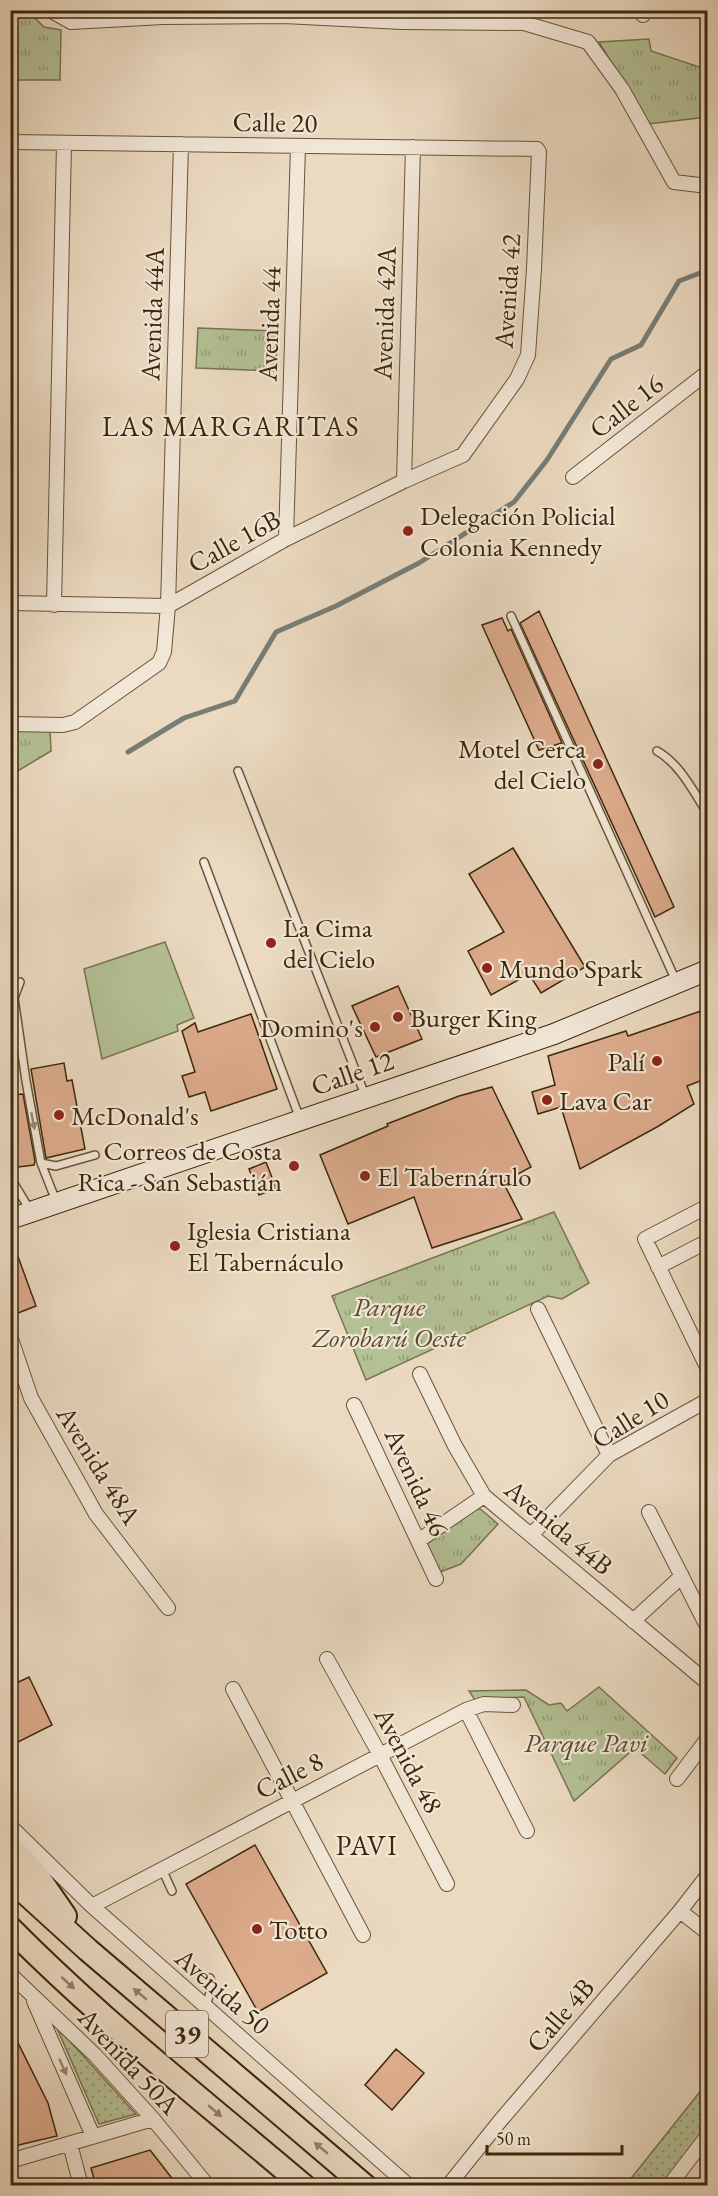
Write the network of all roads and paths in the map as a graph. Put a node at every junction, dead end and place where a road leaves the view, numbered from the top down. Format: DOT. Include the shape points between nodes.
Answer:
graph roads {
  1 [pos="50,10"];
  2 [pos="284,13"];
  3 [pos="163,14"];
  4 [pos="402,16"];
  5 [pos="524,17"];
  6 [pos="10,142"];
  7 [pos="64,144"];
  8 [pos="181,144"];
  9 [pos="298,146"];
  10 [pos="413,147"];
  11 [pos="538,150"];
  12 [pos="708,186"];
  13 [pos="708,372"];
  14 [pos="466,453"];
  15 [pos="573,477"];
  16 [pos="404,481"];
  17 [pos="286,538"];
  18 [pos="10,603"];
  19 [pos="54,604"];
  20 [pos="168,606"];
  21 [pos="511,616"];
  22 [pos="10,724"];
  23 [pos="657,751"];
  24 [pos="238,771"];
  25 [pos="708,814"];
  26 [pos="204,862"];
  27 [pos="708,970"];
  28 [pos="21,982"];
  29 [pos="677,983"];
  30 [pos="366,1097"];
  31 [pos="300,1119"];
  32 [pos="95,1155"];
  33 [pos="41,1163"];
  34 [pos="10,1177"];
  35 [pos="57,1203"];
  36 [pos="708,1206"];
  37 [pos="31,1212"];
  38 [pos="10,1219"];
  39 [pos="708,1241"];
  40 [pos="658,1267"];
  41 [pos="538,1309"];
  42 [pos="10,1336"];
  43 [pos="708,1369"];
  44 [pos="420,1374"];
  45 [pos="708,1400"];
  46 [pos="354,1405"];
  47 [pos="609,1455"];
  48 [pos="484,1496"];
  49 [pos="649,1512"];
  50 [pos="531,1535"];
  51 [pos="418,1541"];
  52 [pos="682,1576"];
  53 [pos="436,1579"];
  54 [pos="168,1608"];
  55 [pos="633,1621"];
  56 [pos="706,1623"];
  57 [pos="327,1659"];
  58 [pos="708,1683"];
  59 [pos="233,1689"];
  60 [pos="513,1705"];
  61 [pos="465,1710"];
  62 [pos="708,1738"];
  63 [pos="380,1755"];
  64 [pos="677,1779"];
  65 [pos="292,1800"];
  66 [pos="10,1826"];
  67 [pos="527,1831"];
  68 [pos="10,1847"];
  69 [pos="162,1869"];
  70 [pos="708,1875"];
  71 [pos="10,1879"];
  72 [pos="447,1884"];
  73 [pos="172,1891"];
  74 [pos="92,1906"];
  75 [pos="680,1911"];
  76 [pos="10,1928"];
  77 [pos="708,1934"];
  78 [pos="363,1935"];
  79 [pos="10,1938"];
  80 [pos="88,1950"];
  81 [pos="39,1957"];
  82 [pos="10,1974"];
  83 [pos="210,1978"];
  84 [pos="31,1994"];
  85 [pos="206,2007"];
  86 [pos="153,2120"];
  87 [pos="708,2135"];
  88 [pos="93,2136"];
  89 [pos="70,2144"];
  90 [pos="10,2162"];
  91 [pos="81,2186"];
  92 [pos="208,2186"];
  93 [pos="304,2186"];
  94 [pos="365,2186"];
  95 [pos="409,2186"];
  96 [pos="448,2186"];
  97 [pos="669,2186"];
  1 -- 3 [label="street" via="71,22"];
  2 -- 3 [label="street"];
  2 -- 4 [label="street"];
  4 -- 5 [label="street"];
  5 -- 12 [label="street" via="588,42 622,89 674,182"];
  6 -- 7 [label="street, Calle 20"];
  7 -- 8 [label="street, Calle 20"];
  7 -- 19 [label="street"];
  8 -- 9 [label="street, Calle 20"];
  8 -- 20 [label="street, Avenida 44A"];
  9 -- 10 [label="street, Calle 20"];
  9 -- 17 [label="street, Avenida 44"];
  10 -- 11 [label="street, Calle 20"];
  10 -- 16 [label="street, Avenida 42A"];
  11 -- 14 [label="street, Avenida 42" via="528,355 517,379"];
  13 -- 15 [label="street, Calle 16"];
  14 -- 16 [label="street, Calle 16B"];
  16 -- 17 [label="street, Calle 16B"];
  17 -- 20 [label="street, Calle 16B"];
  18 -- 19 [label="street, Calle 16B"];
  19 -- 20 [label="street, Calle 16B"];
  20 -- 22 [label="street, Avenida 44A" via="164,652 159,663 75,722"];
  21 -- 29 [label="lane"];
  23 -- 25 [label="lane" via="669,758"];
  24 -- 30 [label="lane"];
  26 -- 31 [label="lane"];
  27 -- 29 [label="main road, Calle 12"];
  28 -- 33 [label="lane, one-way" via="14,998"];
  29 -- 30 [label="main road, Calle 12" via="554,1034"];
  30 -- 31 [label="main road, Calle 12"];
  31 -- 35 [label="main road, Calle 12"];
  32 -- 33 [label="lane" via="56,1166"];
  33 -- 35 [label="lane"];
  34 -- 37 [label="lane"];
  35 -- 37 [label="main road, Calle 12"];
  36 -- 40 [label="street" via="645,1239"];
  37 -- 38 [label="main road, Calle 12"];
  39 -- 40 [label="street"];
  40 -- 43 [label="street"];
  41 -- 47 [label="street"];
  42 -- 54 [label="street, Avenida 48A" via="31,1398 96,1514"];
  44 -- 48 [label="street, Avenida 44B"];
  45 -- 47 [label="street, Calle 10"];
  46 -- 51 [label="street, Avenida 46"];
  47 -- 50 [label="street, Calle 10"];
  48 -- 50 [label="street, Avenida 44B"];
  48 -- 51 [label="street"];
  49 -- 52 [label="street"];
  50 -- 55 [label="street, Avenida 44B"];
  51 -- 53 [label="street, Avenida 46"];
  52 -- 55 [label="street"];
  52 -- 56 [label="street"];
  55 -- 58 [label="street, Avenida 44B"];
  57 -- 63 [label="street, Avenida 48"];
  59 -- 65 [label="street"];
  60 -- 61 [label="street, Calle 8" via="484,1704"];
  61 -- 63 [label="street, Calle 8"];
  61 -- 67 [label="street"];
  62 -- 64 [label="street"];
  63 -- 65 [label="street, Calle 8"];
  63 -- 72 [label="street, Avenida 48"];
  65 -- 69 [label="street, Calle 8"];
  65 -- 78 [label="street"];
  66 -- 74 [label="street, Avenida 50"];
  68 -- 80 [label="highway" via="36,1875"];
  69 -- 73 [label="lane"];
  69 -- 74 [label="street, Calle 8"];
  70 -- 75 [label="street, Calle 4B"];
  71 -- 80 [label="highway, 39"];
  74 -- 85 [label="street, Avenida 50"];
  75 -- 77 [label="street"];
  75 -- 96 [label="street, Calle 4B"];
  76 -- 81 [label="highway, 39"];
  79 -- 81 [label="highway"];
  94 -- 80 [label="highway, 39, one-way"];
  81 -- 93 [label="highway, 39, one-way"];
  82 -- 84 [label="street, Avenida 50A"];
  83 -- 85 [label="lane"];
  84 -- 86 [label="street, Avenida 50A" via="95,2055"];
  84 -- 88 [label="street, one-way"];
  85 -- 95 [label="street, Avenida 50"];
  86 -- 88 [label="street"];
  86 -- 92 [label="street, Avenida 50A"];
  87 -- 97 [label="street"];
  88 -- 89 [label="street"];
  89 -- 90 [label="street"];
  89 -- 91 [label="street"];
}
